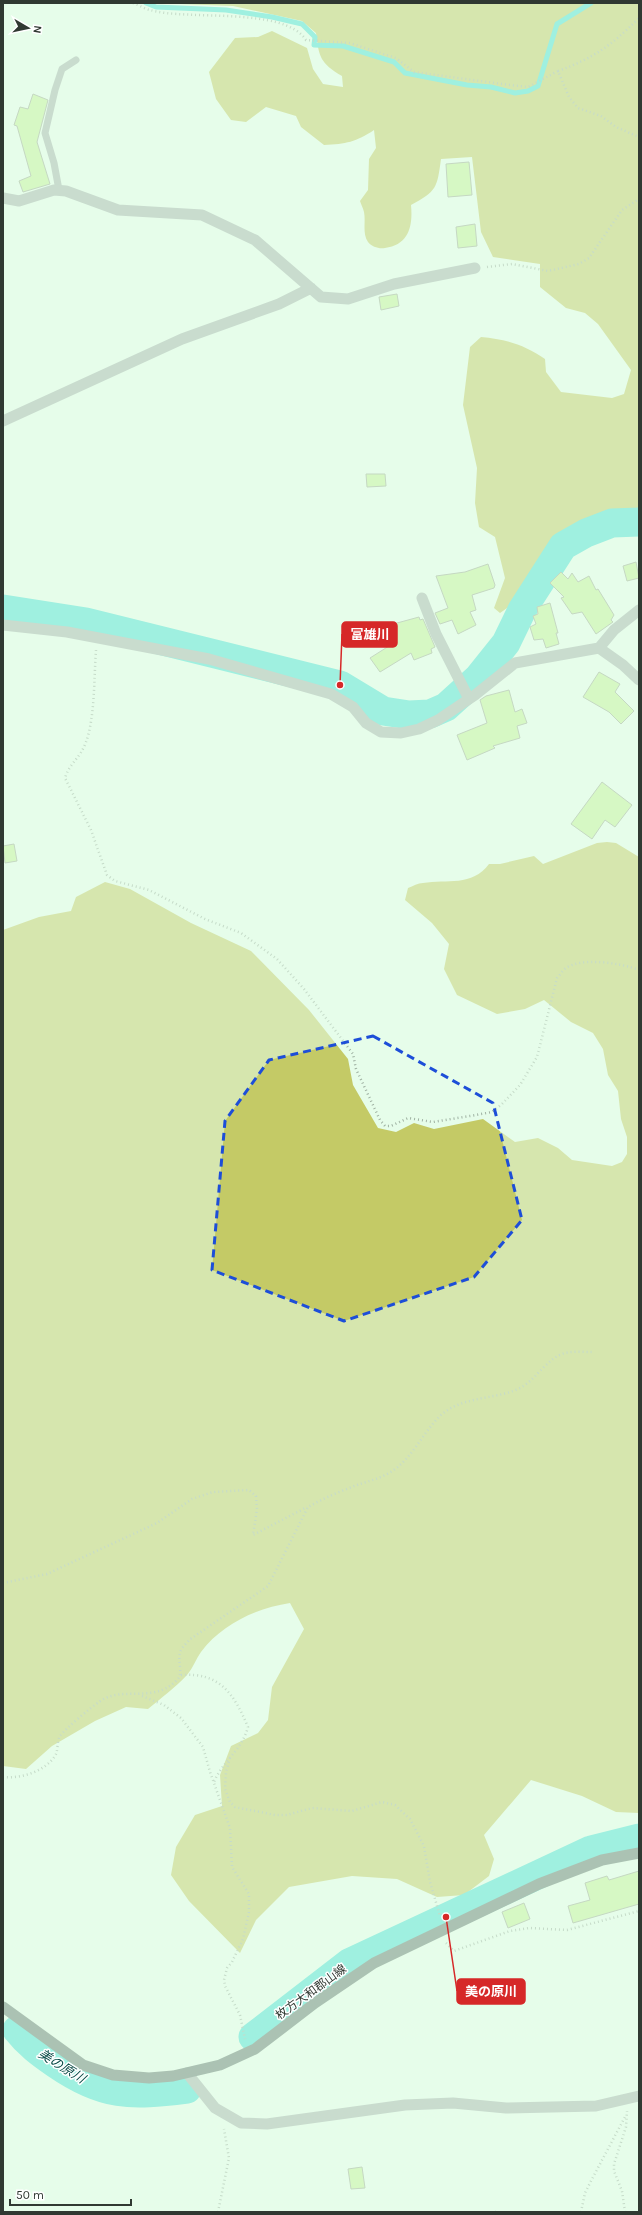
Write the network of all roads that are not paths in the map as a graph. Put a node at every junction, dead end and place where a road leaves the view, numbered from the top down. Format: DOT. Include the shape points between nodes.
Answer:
graph roads {
  1 [pos="76,60"];
  2 [pos="59,190"];
  3 [pos="3,198"];
  4 [pos="475,268"];
  5 [pos="311,288"];
  6 [pos="3,421"];
  7 [pos="422,598"];
  8 [pos="639,610"];
  9 [pos="3,625"];
  10 [pos="599,648"];
  11 [pos="639,680"];
  12 [pos="469,699"];
  13 [pos="639,1852"];
  14 [pos="3,2007"];
  15 [pos="187,2072"];
  16 [pos="639,2096"];
  1 -- 2 [label="lane" via="62,70 45,133"];
  2 -- 3 [label="street" via="19,201"];
  2 -- 5 [label="street" via="118,210 202,215 255,240"];
  4 -- 5 [label="street" via="394,284 348,299 321,298"];
  5 -- 6 [label="street" via="279,304 182,339"];
  7 -- 12 [label="street" via="436,634"];
  8 -- 10 [label="street" via="614,630"];
  9 -- 12 [label="street" via="98,638 209,659 331,694 353,707 366,723 381,732 401,734 419,729 438,720"];
  10 -- 11 [label="street"];
  10 -- 12 [label="street" via="515,663"];
  13 -- 15 [label="main road, 枚方大和郡山線" via="602,1860 539,1884 374,1963 255,2049 220,2065"];
  14 -- 15 [label="main road, 枚方大和郡山線" via="83,2065 113,2076 149,2078"];
  15 -- 16 [label="street" via="215,2108 242,2123 267,2124 406,2105 453,2103 506,2108 596,2106"];
}
